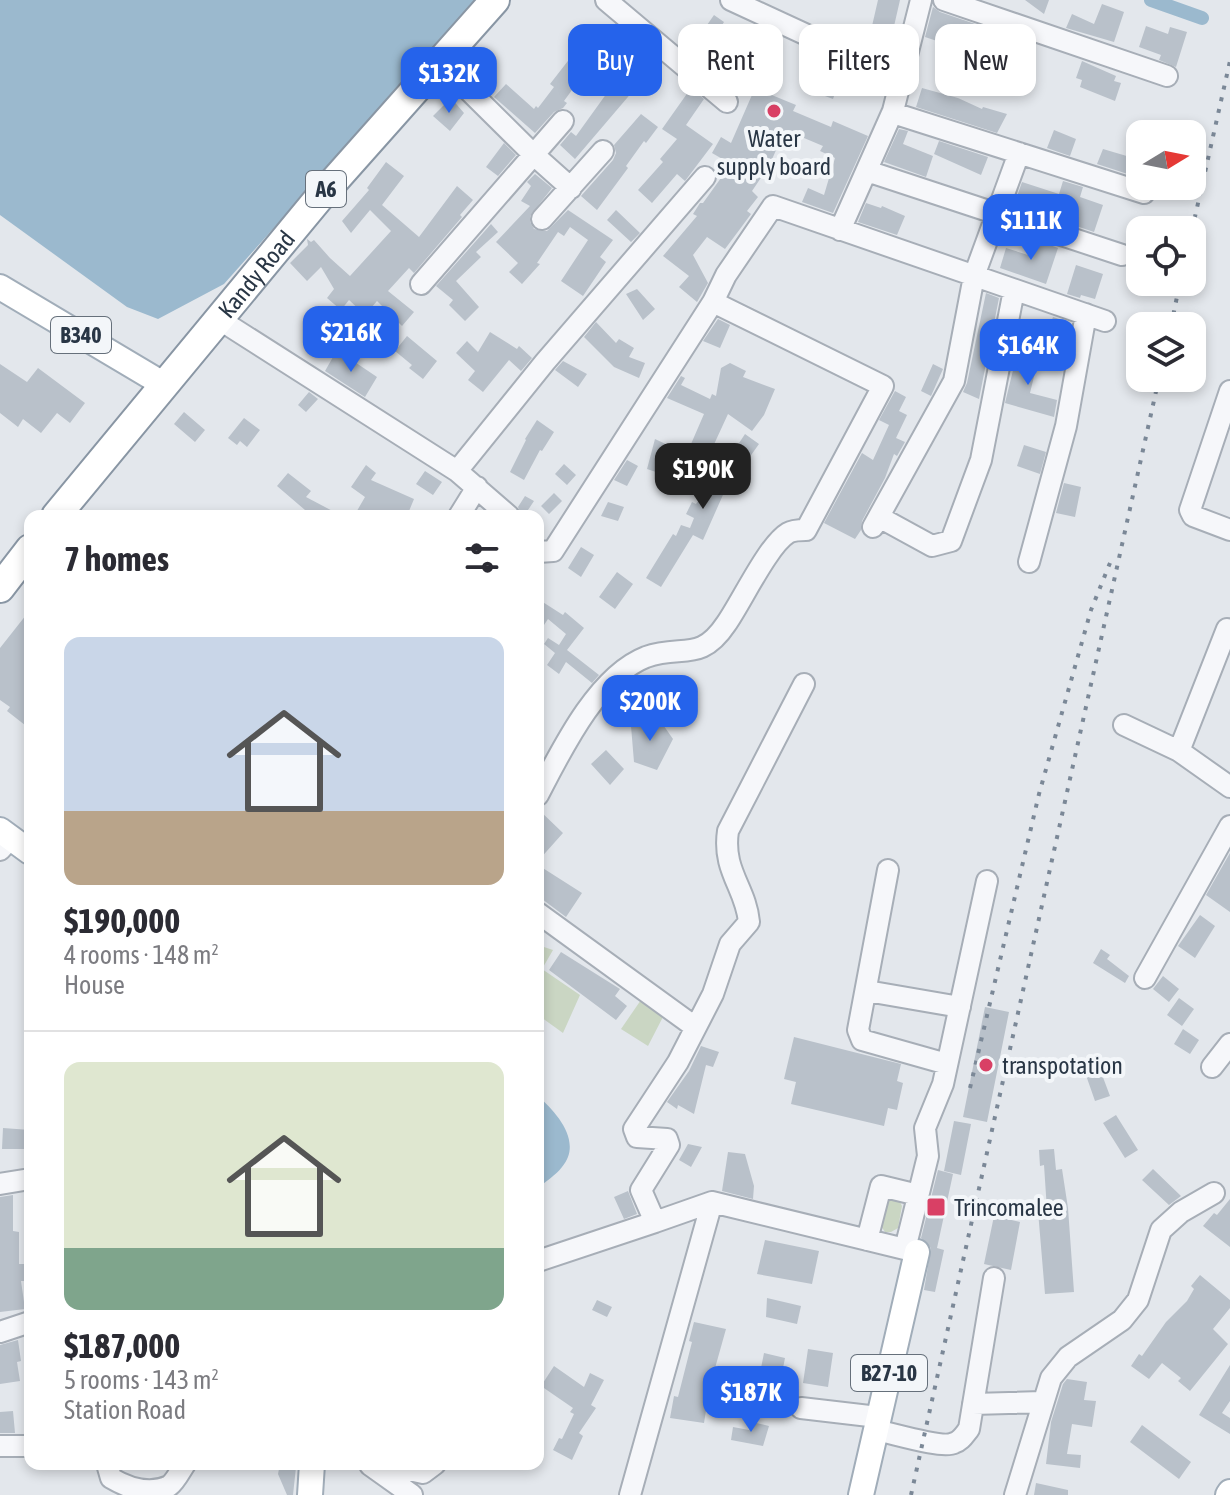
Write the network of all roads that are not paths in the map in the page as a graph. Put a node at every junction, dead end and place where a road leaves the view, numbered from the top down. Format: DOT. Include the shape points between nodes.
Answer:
graph roads {
  1 [pos="495,0"];
  2 [pos="606,0"];
  3 [pos="731,0"];
  4 [pos="921,0"];
  5 [pos="944,0"];
  6 [pos="915,24"];
  7 [pos="799,31"];
  8 [pos="441,63"];
  9 [pos="1167,76"];
  10 [pos="897,96"];
  11 [pos="727,102"];
  12 [pos="893,113"];
  13 [pos="563,121"];
  14 [pos="603,151"];
  15 [pos="1019,153"];
  16 [pos="534,155"];
  17 [pos="867,171"];
  18 [pos="705,177"];
  19 [pos="1126,187"];
  20 [pos="571,188"];
  21 [pos="997,214"];
  22 [pos="542,219"];
  23 [pos="840,230"];
  24 [pos="1122,255"];
  25 [pos="974,276"];
  26 [pos="421,284"];
  27 [pos="1014,290"];
  28 [pos="2,292"];
  29 [pos="713,302"];
  30 [pos="217,318"];
  31 [pos="163,384"];
  32 [pos="1230,391"];
  33 [pos="457,471"];
  34 [pos="477,487"];
  35 [pos="61,510"];
  36 [pos="463,510"];
  37 [pos="502,510"];
  38 [pos="1230,530"];
  39 [pos="544,552"];
  40 [pos="24,557"];
  41 [pos="1029,562"];
  42 [pos="0,588"];
  43 [pos="1227,629"];
  44 [pos="804,684"];
  45 [pos="1124,725"];
  46 [pos="1179,751"];
  47 [pos="544,782"];
  48 [pos="1230,787"];
  49 [pos="1230,826"];
  50 [pos="888,870"];
  51 [pos="987,881"];
  52 [pos="544,917"];
  53 [pos="1145,978"];
  54 [pos="867,991"];
  55 [pos="960,1007"];
  56 [pos="695,1027"];
  57 [pos="1230,1044"];
  58 [pos="947,1064"];
  59 [pos="1212,1067"];
  60 [pos="24,1180"];
  61 [pos="0,1184"];
  62 [pos="1214,1193"];
  63 [pos="918,1195"];
  64 [pos="712,1202"];
  65 [pos="655,1222"];
  66 [pos="867,1240"];
  67 [pos="911,1250"];
  68 [pos="544,1259"];
  69 [pos="994,1278"];
  70 [pos="24,1324"];
  71 [pos="0,1332"];
  72 [pos="1042,1402"];
  73 [pos="973,1404"];
  74 [pos="801,1408"];
  75 [pos="877,1424"];
  76 [pos="0,1446"];
  77 [pos="24,1446"];
  78 [pos="109,1470"];
  79 [pos="181,1470"];
  80 [pos="312,1470"];
  81 [pos="377,1470"];
  82 [pos="145,1493"];
  83 [pos="310,1495"];
  84 [pos="412,1495"];
  85 [pos="630,1495"];
  86 [pos="861,1495"];
  87 [pos="1015,1495"];
  1 -- 8 [label="highway, Kandy Road / A6"];
  2 -- 11 [label="street"];
  3 -- 7 [label="street"];
  4 -- 6 [label="street"];
  5 -- 9 [label="street"];
  8 -- 16 [label="street"];
  8 -- 30 [label="highway, Kandy Road / A6"];
  10 -- 12 [label="street"];
  12 -- 15 [label="street"];
  12 -- 17 [label="street"];
  13 -- 16 [label="street"];
  14 -- 20 [label="street"];
  15 -- 19 [label="street"];
  15 -- 21 [label="street"];
  16 -- 20 [label="street"];
  16 -- 26 [label="street"];
  17 -- 21 [label="street"];
  17 -- 23 [label="street"];
  18 -- 33 [label="street"];
  20 -- 22 [label="street"];
  21 -- 24 [label="street"];
  21 -- 25 [label="street"];
  23 -- 25 [label="street"];
  23 -- 29 [label="street" via="773,206"];
  25 -- 27 [label="street"];
  25 -- 27 [label="street" via="954,381 876,522 932,546 951,541 981,460"];
  27 -- 41 [label="street" via="1095,318"];
  28 -- 31 [label="main road, B340"];
  29 -- 39 [label="street" via="553,551"];
  29 -- 47 [label="street" via="883,386 806,530 788,533 772,550 711,644 644,658 614,679 593,699"];
  30 -- 31 [label="highway, Kandy Road / A6"];
  30 -- 33 [label="street"];
  31 -- 35 [label="highway, Kandy Road / A6"];
  32 -- 38 [label="street" via="1190,510 1193,516"];
  33 -- 34 [label="street"];
  34 -- 36 [label="street"];
  34 -- 37 [label="street"];
  40 -- 42 [label="highway"];
  43 -- 46 [label="street"];
  44 -- 56 [label="street" via="728,831 731,874 749,922 730,944"];
  45 -- 46 [label="street"];
  46 -- 48 [label="street"];
  49 -- 53 [label="street"];
  50 -- 54 [label="street"];
  51 -- 55 [label="street"];
  52 -- 56 [label="street"];
  54 -- 55 [label="street"];
  54 -- 58 [label="street" via="858,1030 862,1040"];
  55 -- 58 [label="street"];
  56 -- 65 [label="street" via="664,1087 634,1129 637,1137 667,1139 669,1145 641,1190"];
  57 -- 59 [label="street"];
  58 -- 63 [label="street" via="925,1128 928,1156"];
  60 -- 61 [label="street"];
  62 -- 72 [label="street" via="1161,1230 1138,1300 1122,1320 1068,1357 1051,1378"];
  63 -- 66 [label="street" via="881,1186"];
  63 -- 67 [label="street"];
  64 -- 65 [label="street"];
  64 -- 66 [label="street"];
  64 -- 85 [label="street"];
  65 -- 68 [label="street"];
  66 -- 67 [label="street"];
  67 -- 75 [label="main road, B27-10"];
  69 -- 73 [label="street"];
  70 -- 71 [label="street"];
  72 -- 73 [label="street"];
  72 -- 87 [label="street"];
  73 -- 75 [label="street" via="969,1429 951,1445"];
  74 -- 75 [label="street"];
  75 -- 86 [label="main road, B27-10"];
  76 -- 77 [label="street"];
  78 -- 82 [label="street" via="111,1478"];
  79 -- 82 [label="street" via="169,1486"];
  80 -- 83 [label="main road"];
  81 -- 84 [label="street"];
}
